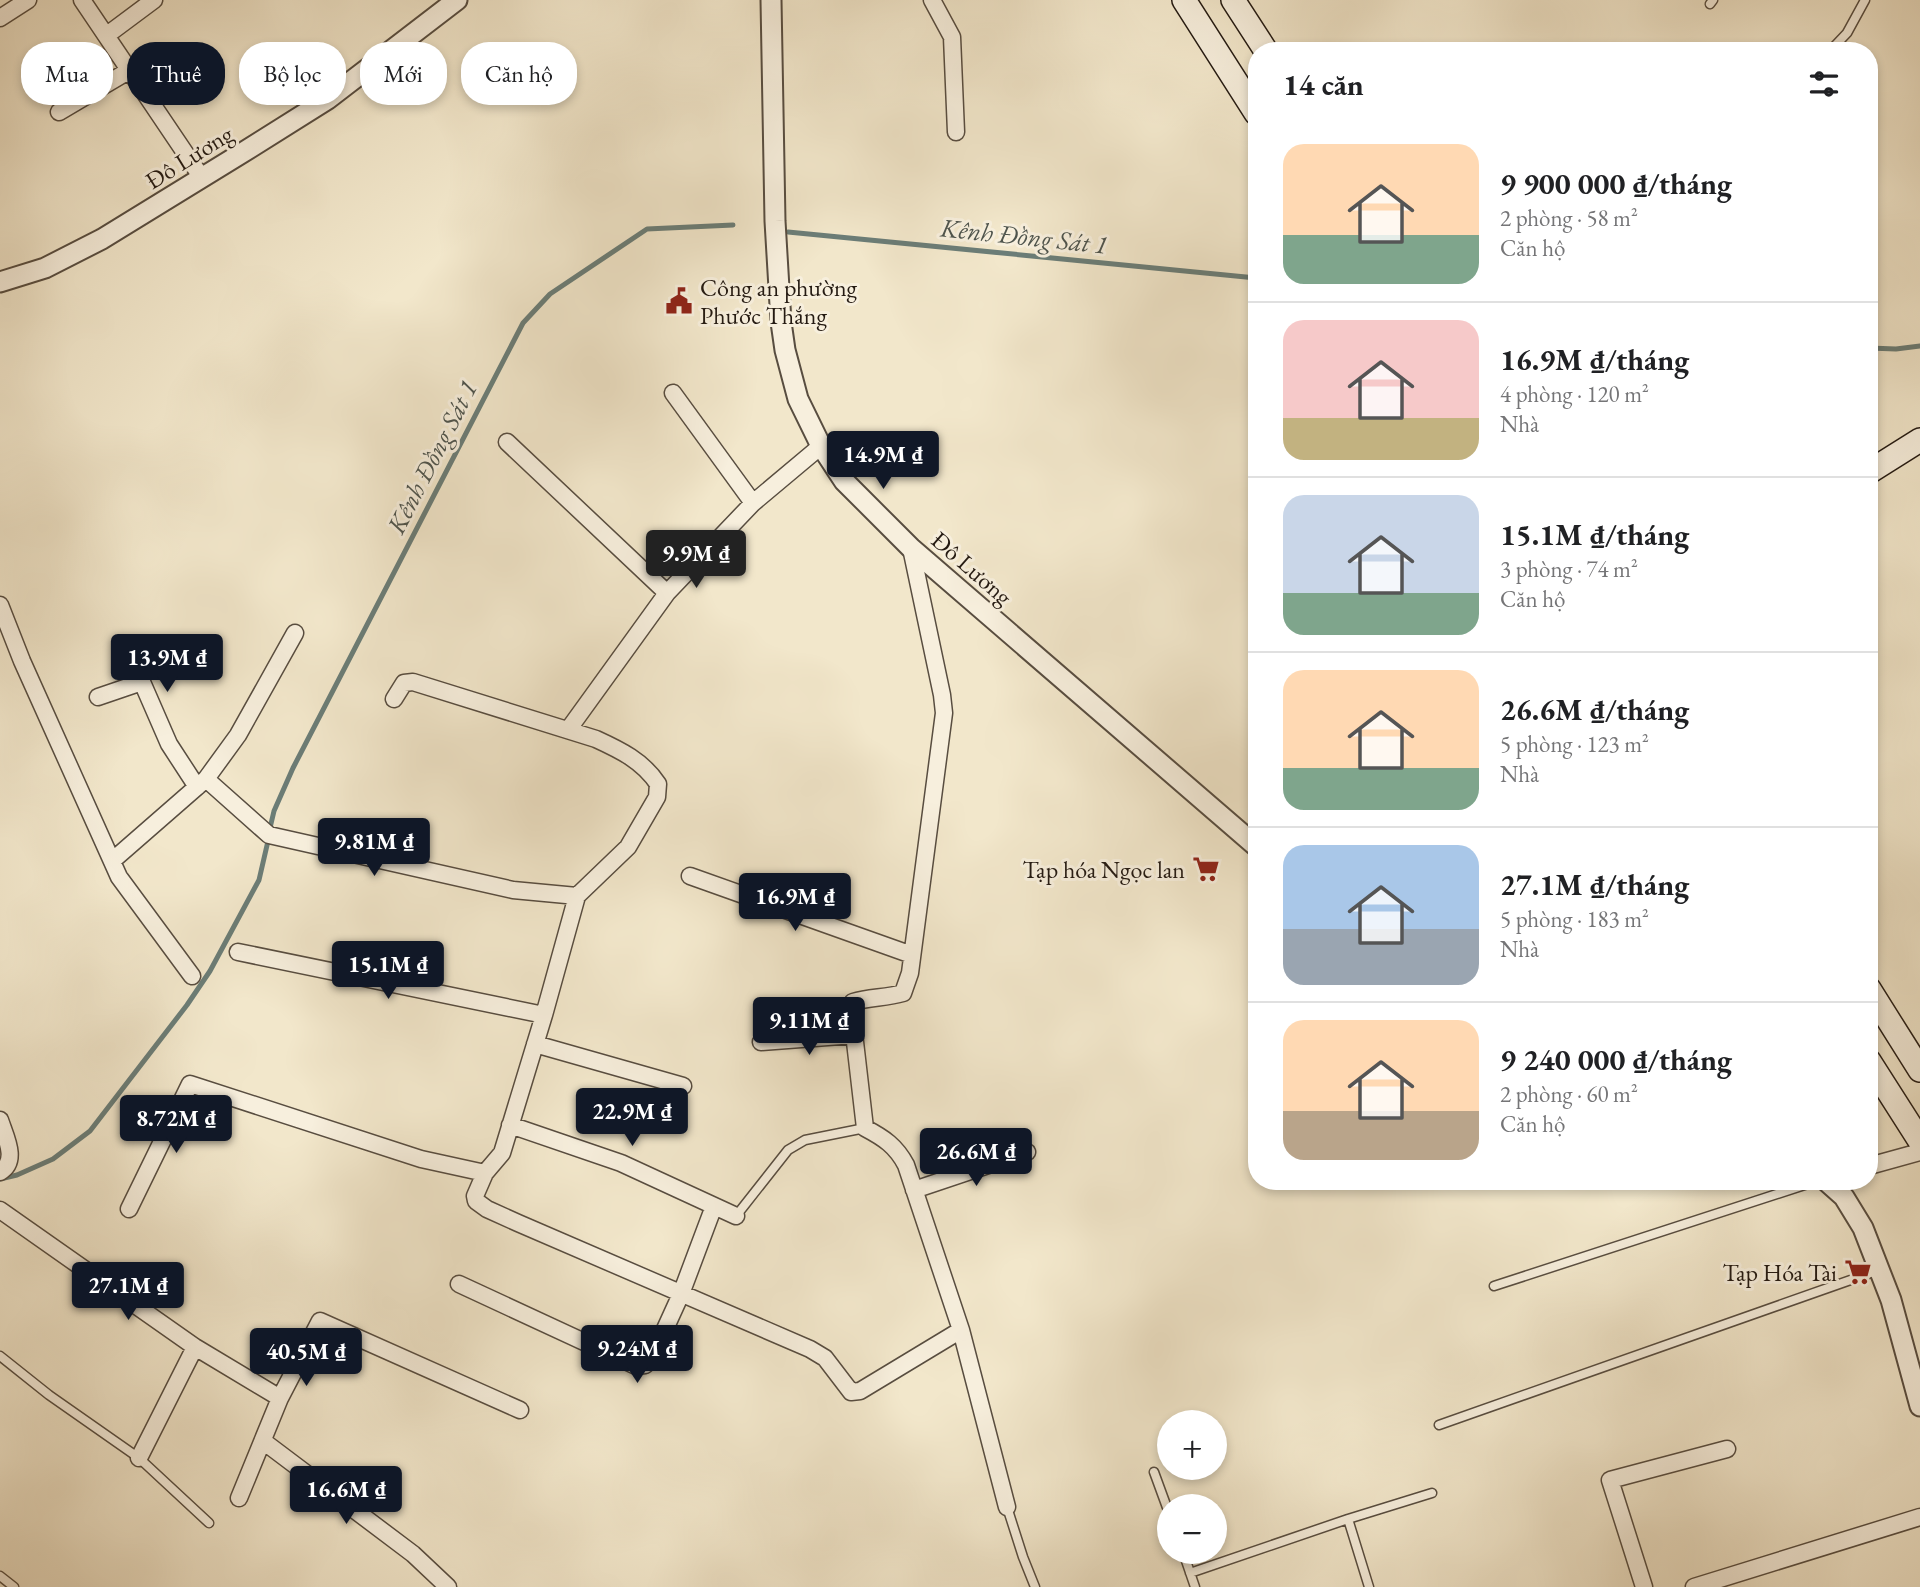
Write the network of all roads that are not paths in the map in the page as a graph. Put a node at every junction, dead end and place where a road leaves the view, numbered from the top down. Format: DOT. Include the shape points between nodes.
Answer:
graph roads {
  1 [pos="28,0"];
  2 [pos="82,0"];
  3 [pos="154,0"];
  4 [pos="457,0"];
  5 [pos="771,0"];
  6 [pos="932,0"];
  7 [pos="1184,0"];
  8 [pos="1233,0"];
  9 [pos="1865,0"];
  10 [pos="0,18"];
  11 [pos="107,34"];
  12 [pos="1260,42"];
  13 [pos="1838,42"];
  14 [pos="127,65"];
  15 [pos="127,72"];
  16 [pos="1248,100"];
  17 [pos="153,105"];
  18 [pos="59,111"];
  19 [pos="956,132"];
  20 [pos="202,178"];
  21 [pos="3,277"];
  22 [pos="673,393"];
  23 [pos="1920,440"];
  24 [pos="507,442"];
  25 [pos="821,446"];
  26 [pos="1878,466"];
  27 [pos="753,503"];
  28 [pos="911,548"];
  29 [pos="667,593"];
  30 [pos="0,605"];
  31 [pos="295,633"];
  32 [pos="98,697"];
  33 [pos="394,699"];
  34 [pos="568,730"];
  35 [pos="202,783"];
  36 [pos="1248,833"];
  37 [pos="112,861"];
  38 [pos="690,876"];
  39 [pos="577,897"];
  40 [pos="238,952"];
  41 [pos="912,955"];
  42 [pos="192,976"];
  43 [pos="1878,1003"];
  44 [pos="544,1015"];
  45 [pos="854,1035"];
  46 [pos="761,1042"];
  47 [pos="535,1044"];
  48 [pos="1920,1070"];
  49 [pos="1878,1075"];
  50 [pos="683,1086"];
  51 [pos="0,1120"];
  52 [pos="510,1125"];
  53 [pos="865,1128"];
  54 [pos="1920,1141"];
  55 [pos="1027,1152"];
  56 [pos="1920,1152"];
  57 [pos="1878,1164"];
  58 [pos="0,1172"];
  59 [pos="485,1173"];
  60 [pos="914,1190"];
  61 [pos="1789,1190"];
  62 [pos="1836,1190"];
  63 [pos="714,1206"];
  64 [pos="129,1209"];
  65 [pos="0,1210"];
  66 [pos="736,1216"];
  67 [pos="1879,1270"];
  68 [pos="459,1284"];
  69 [pos="1494,1286"];
  70 [pos="681,1294"];
  71 [pos="961,1330"];
  72 [pos="195,1347"];
  73 [pos="0,1356"];
  74 [pos="280,1398"];
  75 [pos="1920,1406"];
  76 [pos="520,1410"];
  77 [pos="1439,1425"];
  78 [pos="263,1441"];
  79 [pos="1727,1449"];
  80 [pos="139,1458"];
  81 [pos="1154,1472"];
  82 [pos="1432,1493"];
  83 [pos="1162,1494"];
  84 [pos="239,1498"];
  85 [pos="1007,1507"];
  86 [pos="1920,1517"];
  87 [pos="1348,1519"];
  88 [pos="209,1523"];
  89 [pos="1187,1564"];
  90 [pos="1190,1573"];
  91 [pos="0,1576"];
  92 [pos="14,1587"];
  93 [pos="448,1587"];
  94 [pos="1035,1587"];
  95 [pos="1195,1587"];
  96 [pos="1369,1587"];
  97 [pos="1644,1587"];
  98 [pos="1694,1587"];
  1 -- 10 [label="street"];
  2 -- 11 [label="street"];
  3 -- 11 [label="street"];
  4 -- 20 [label="street, Đô Lương" via="328,99"];
  5 -- 25 [label="street, Đô Lương" via="780,321 798,399"];
  6 -- 19 [label="street" via="952,37"];
  7 -- 16 [label="main road"];
  8 -- 12 [label="main road"];
  9 -- 13 [label="lane"];
  11 -- 14 [label="street"];
  15 -- 18 [label="street"];
  17 -- 20 [label="street"];
  20 -- 21 [label="street, Đô Lương" via="45,268"];
  22 -- 27 [label="street"];
  23 -- 26 [label="main road"];
  24 -- 29 [label="street"];
  25 -- 27 [label="street"];
  25 -- 28 [label="street, Đô Lương" via="844,481"];
  27 -- 29 [label="street"];
  28 -- 36 [label="street, Đô Lương"];
  28 -- 41 [label="street" via="944,713"];
  29 -- 34 [label="street"];
  30 -- 37 [label="street"];
  31 -- 35 [label="street" via="238,735"];
  32 -- 35 [label="street" via="142,682 169,744"];
  33 -- 34 [label="street" via="404,683 413,682"];
  34 -- 39 [label="street" via="625,752 658,784 657,797 628,847"];
  35 -- 37 [label="street"];
  35 -- 39 [label="street" via="269,835 513,890"];
  37 -- 42 [label="street"];
  38 -- 41 [label="street"];
  39 -- 44 [label="street"];
  40 -- 44 [label="street"];
  41 -- 45 [label="street" via="903,993 853,1002"];
  43 -- 48 [label="main road"];
  44 -- 47 [label="street"];
  45 -- 46 [label="street"];
  45 -- 53 [label="street"];
  47 -- 50 [label="street"];
  47 -- 52 [label="street"];
  49 -- 54 [label="main road"];
  51 -- 58 [label="street" via="10,1159"];
  52 -- 59 [label="street" via="502,1153"];
  52 -- 63 [label="street" via="621,1163"];
  53 -- 60 [label="street" via="898,1150"];
  53 -- 66 [label="lane" via="805,1140 789,1150"];
  55 -- 60 [label="street"];
  56 -- 57 [label="street"];
  59 -- 64 [label="street" via="421,1159 190,1084"];
  59 -- 70 [label="street" via="475,1196 481,1205"];
  60 -- 71 [label="street"];
  61 -- 69 [label="lane"];
  62 -- 67 [label="street" via="1863,1228"];
  63 -- 66 [label="street"];
  63 -- 70 [label="street"];
  65 -- 72 [label="street"];
  67 -- 75 [label="street"];
  67 -- 77 [label="lane"];
  68 -- 70 [label="street" via="640,1366 651,1360"];
  70 -- 71 [label="street" via="810,1349 825,1358 854,1393"];
  71 -- 85 [label="street"];
  72 -- 74 [label="street"];
  72 -- 80 [label="street"];
  73 -- 80 [label="lane"];
  74 -- 76 [label="street" via="320,1321"];
  74 -- 78 [label="street"];
  78 -- 84 [label="street"];
  78 -- 93 [label="street" via="413,1554"];
  79 -- 97 [label="street" via="1610,1480"];
  80 -- 88 [label="lane"];
  81 -- 83 [label="lane"];
  82 -- 87 [label="lane"];
  85 -- 94 [label="lane"];
  86 -- 98 [label="street"];
  87 -- 90 [label="lane"];
  87 -- 96 [label="lane"];
  89 -- 90 [label="lane"];
  90 -- 95 [label="lane"];
  91 -- 92 [label="lane"];
}
